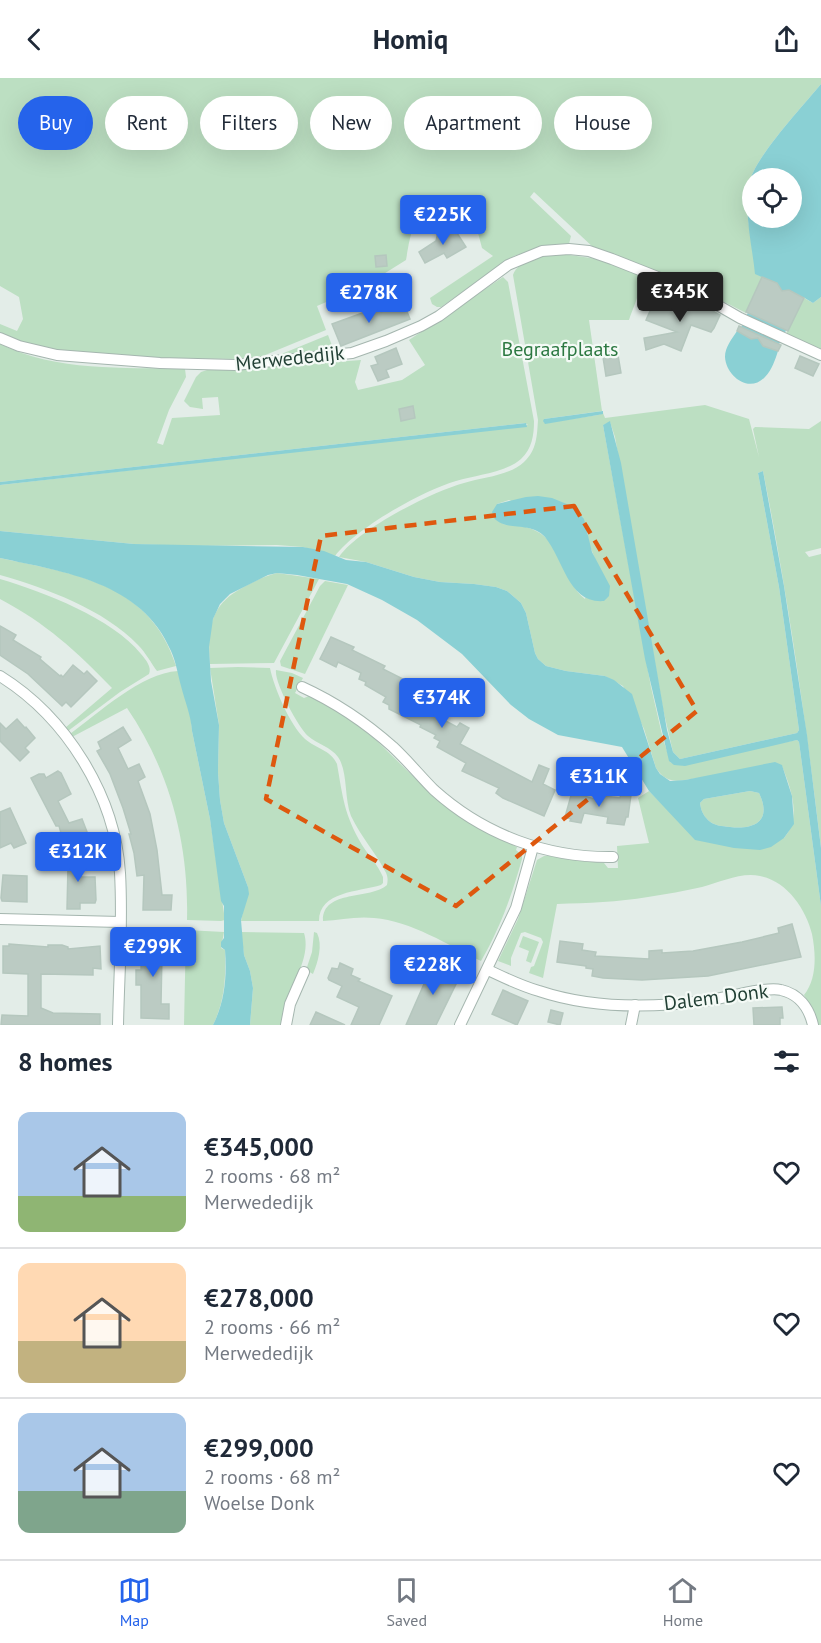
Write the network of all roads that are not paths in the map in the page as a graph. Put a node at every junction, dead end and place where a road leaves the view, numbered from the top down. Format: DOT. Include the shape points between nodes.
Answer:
graph roads {
  1 [pos="0,338"];
  2 [pos="821,355"];
  3 [pos="0,675"];
  4 [pos="302,687"];
  5 [pos="533,847"];
  6 [pos="613,857"];
  7 [pos="0,919"];
  8 [pos="120,922"];
  9 [pos="488,970"];
  10 [pos="304,972"];
  11 [pos="636,1005"];
  12 [pos="118,1025"];
  13 [pos="286,1025"];
  14 [pos="460,1025"];
  15 [pos="631,1025"];
  16 [pos="813,1025"];
  1 -- 2 [label="street, Merwededijk" via="57,355 160,363 235,365 352,353 439,316 508,265 542,252 569,249 589,251 693,291 740,318"];
  3 -- 8 [label="street" via="66,735 94,781 109,820 120,872"];
  4 -- 5 [label="street" via="347,711 379,735 463,812 504,836"];
  5 -- 6 [label="street" via="571,855"];
  5 -- 9 [label="street" via="516,908"];
  7 -- 8 [label="street"];
  8 -- 12 [label="street"];
  9 -- 11 [label="street, Dalem Donk" via="540,992"];
  9 -- 14 [label="street"];
  10 -- 13 [label="street"];
  11 -- 15 [label="street, Dalem Donk"];
  11 -- 16 [label="street, Dalem Donk" via="684,1004 779,989 801,1000"];
}
